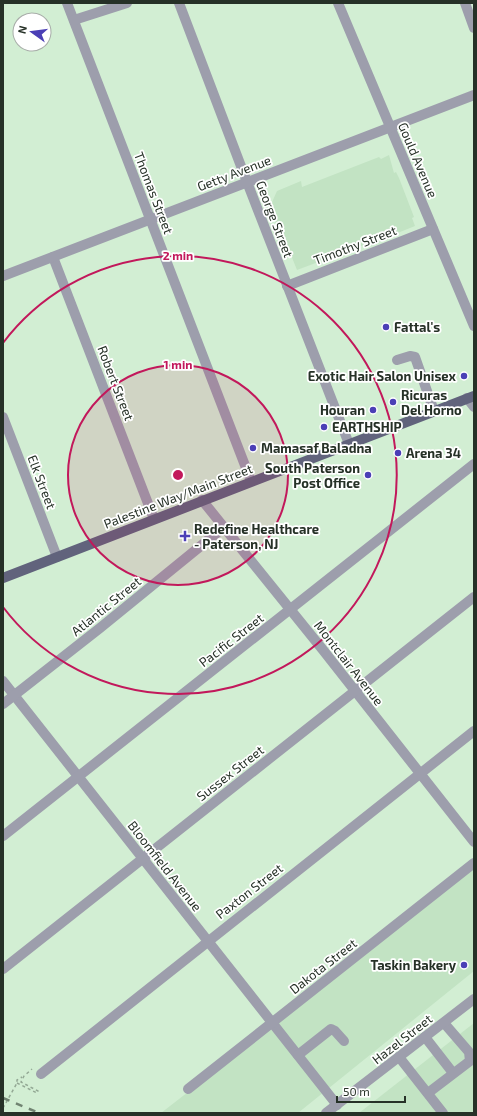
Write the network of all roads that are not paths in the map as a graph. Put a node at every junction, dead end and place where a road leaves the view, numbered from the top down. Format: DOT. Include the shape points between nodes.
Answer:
graph roads {
  1 [pos="67,3"];
  2 [pos="127,3"];
  3 [pos="179,3"];
  4 [pos="338,3"];
  5 [pos="464,3"];
  6 [pos="74,20"];
  7 [pos="474,28"];
  8 [pos="474,95"];
  9 [pos="390,127"];
  10 [pos="247,182"];
  11 [pos="150,220"];
  12 [pos="433,229"];
  13 [pos="53,257"];
  14 [pos="3,276"];
  15 [pos="287,286"];
  16 [pos="474,325"];
  17 [pos="397,360"];
  18 [pos="470,397"];
  19 [pos="474,408"];
  20 [pos="434,411"];
  21 [pos="3,417"];
  22 [pos="349,444"];
  23 [pos="474,464"];
  24 [pos="251,481"];
  25 [pos="202,500"];
  26 [pos="154,519"];
  27 [pos="224,527"];
  28 [pos="57,557"];
  29 [pos="3,578"];
  30 [pos="474,597"];
  31 [pos="291,610"];
  32 [pos="3,681"];
  33 [pos="356,691"];
  34 [pos="14,695"];
  35 [pos="3,704"];
  36 [pos="474,731"];
  37 [pos="420,774"];
  38 [pos="78,777"];
  39 [pos="3,836"];
  40 [pos="474,842"];
  41 [pos="143,859"];
  42 [pos="474,863"];
  43 [pos="208,941"];
  44 [pos="3,969"];
  45 [pos="474,1000"];
  46 [pos="272,1022"];
  47 [pos="444,1022"];
  48 [pos="425,1037"];
  49 [pos="344,1041"];
  50 [pos="298,1055"];
  51 [pos="399,1057"];
  52 [pos="37,1071"];
  53 [pos="454,1073"];
  54 [pos="188,1090"];
  55 [pos="428,1093"];
  56 [pos="337,1105"];
  57 [pos="326,1113"];
  58 [pos="443,1113"];
  1 -- 6 [label="street, Thomas Street"];
  2 -- 6 [label="street"];
  3 -- 10 [label="street, George Street"];
  4 -- 9 [label="street, Gould Avenue"];
  5 -- 7 [label="street"];
  6 -- 11 [label="street, Thomas Street"];
  8 -- 9 [label="street, Getty Avenue"];
  9 -- 10 [label="street, Getty Avenue"];
  9 -- 12 [label="street, Gould Avenue"];
  10 -- 11 [label="street, Getty Avenue"];
  10 -- 15 [label="street, George Street"];
  11 -- 13 [label="street, Getty Avenue"];
  11 -- 24 [label="street, Thomas Street"];
  12 -- 15 [label="street, Timothy Street"];
  12 -- 16 [label="street, Gould Avenue"];
  13 -- 14 [label="street, Getty Avenue"];
  13 -- 26 [label="street, Robert Street"];
  15 -- 22 [label="street, George Street"];
  17 -- 20 [label="street" via="415,357"];
  18 -- 19 [label="street"];
  18 -- 20 [label="main road, Palestine Way/Main Street"];
  20 -- 22 [label="main road, Palestine Way/Main Street"];
  21 -- 28 [label="street, Elk Street"];
  22 -- 24 [label="main road, Palestine Way/Main Street"];
  23 -- 31 [label="street, Pacific Street"];
  24 -- 25 [label="main road, Palestine Way/Main Street"];
  25 -- 26 [label="main road, Palestine Way/Main Street"];
  25 -- 27 [label="street, Montclair Avenue"];
  26 -- 28 [label="main road, Palestine Way/Main Street"];
  27 -- 31 [label="street, Montclair Avenue"];
  27 -- 34 [label="street, Atlantic Street"];
  28 -- 29 [label="main road, Palestine Way/Main Street"];
  30 -- 33 [label="street, Sussex Street"];
  31 -- 33 [label="street, Montclair Avenue"];
  31 -- 38 [label="street, Pacific Street"];
  32 -- 34 [label="street, Bloomfield Avenue"];
  33 -- 37 [label="street, Montclair Avenue"];
  33 -- 41 [label="street, Sussex Street"];
  34 -- 35 [label="street, Atlantic Street"];
  34 -- 38 [label="street, Bloomfield Avenue"];
  36 -- 37 [label="street, Paxton Street"];
  37 -- 40 [label="street, Montclair Avenue"];
  37 -- 43 [label="street, Paxton Street"];
  38 -- 39 [label="street, Pacific Street"];
  38 -- 41 [label="street, Bloomfield Avenue"];
  41 -- 43 [label="street, Bloomfield Avenue"];
  41 -- 44 [label="street, Sussex Street"];
  42 -- 46 [label="street, Dakota Street"];
  43 -- 46 [label="street, Bloomfield Avenue"];
  43 -- 52 [label="street, Paxton Street"];
  45 -- 47 [label="street, Hazel Street"];
  46 -- 50 [label="street, Bloomfield Avenue"];
  46 -- 54 [label="street, Dakota Street"];
  47 -- 48 [label="street, Hazel Street"];
  47 -- 53 [label="street" via="469,1052 470,1061"];
  48 -- 51 [label="street, Hazel Street"];
  48 -- 53 [label="street"];
  49 -- 50 [label="street" via="331,1029"];
  50 -- 56 [label="street, Bloomfield Avenue"];
  51 -- 55 [label="street"];
  51 -- 56 [label="street, Hazel Street"];
  53 -- 55 [label="street"];
  55 -- 58 [label="street"];
  56 -- 57 [label="street, Hazel Street"];
}
